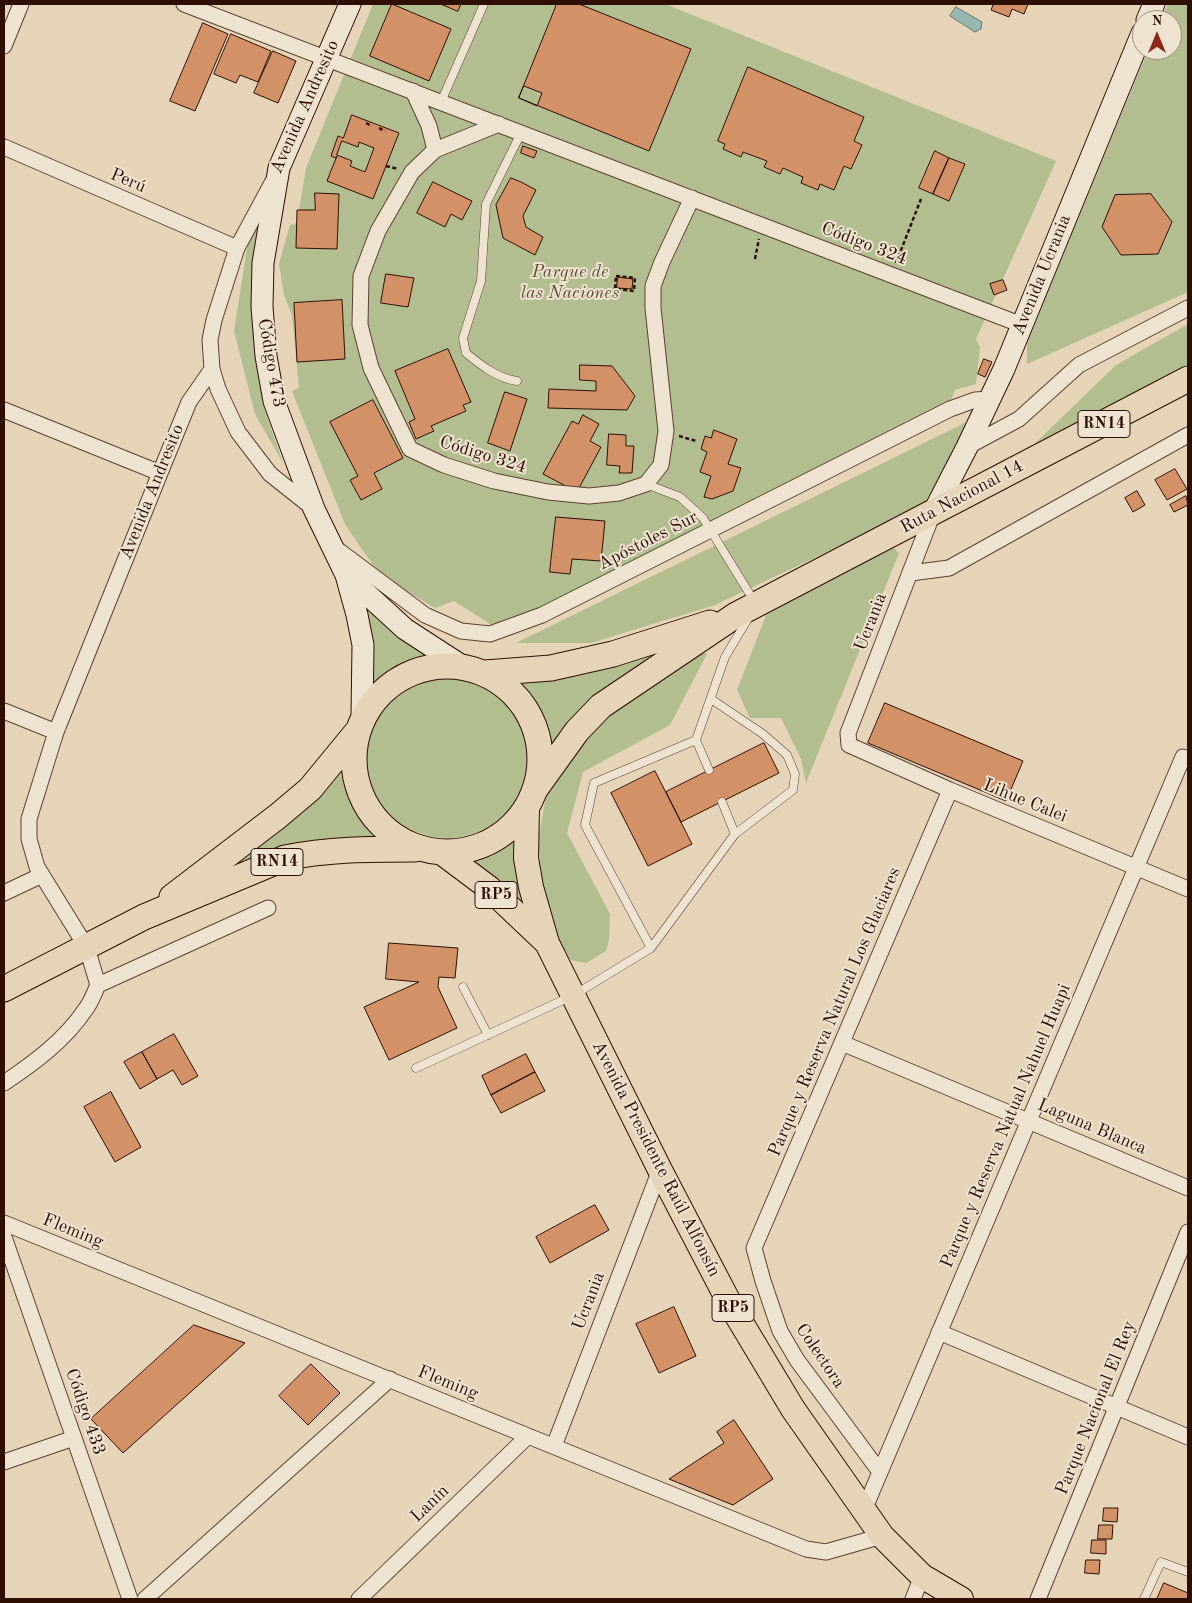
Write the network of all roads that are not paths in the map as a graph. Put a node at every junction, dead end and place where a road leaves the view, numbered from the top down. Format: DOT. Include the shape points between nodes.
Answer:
graph roads {
  1 [pos="21,4"];
  2 [pos="184,4"];
  3 [pos="350,4"];
  4 [pos="484,4"];
  5 [pos="4,46"];
  6 [pos="327,57"];
  7 [pos="1132,57"];
  8 [pos="413,91"];
  9 [pos="441,102"];
  10 [pos="499,124"];
  11 [pos="521,132"];
  12 [pos="4,148"];
  13 [pos="434,150"];
  14 [pos="280,168"];
  15 [pos="692,198"];
  16 [pos="237,248"];
  17 [pos="1188,308"];
  18 [pos="1022,326"];
  19 [pos="212,369"];
  20 [pos="517,381"];
  21 [pos="1185,386"];
  22 [pos="990,399"];
  23 [pos="4,410"];
  24 [pos="1188,435"];
  25 [pos="967,447"];
  26 [pos="160,473"];
  27 [pos="646,484"];
  28 [pos="314,510"];
  29 [pos="933,513"];
  30 [pos="710,531"];
  31 [pos="331,544"];
  32 [pos="911,573"];
  33 [pos="346,575"];
  34 [pos="746,610"];
  35 [pos="473,670"];
  36 [pos="711,699"];
  37 [pos="4,711"];
  38 [pos="359,725"];
  39 [pos="56,732"];
  40 [pos="696,740"];
  41 [pos="849,746"];
  42 [pos="1183,757"];
  43 [pos="709,770"];
  44 [pos="950,790"];
  45 [pos="531,798"];
  46 [pos="722,802"];
  47 [pos="735,834"];
  48 [pos="430,851"];
  49 [pos="1136,867"];
  50 [pos="42,875"];
  51 [pos="1188,888"];
  52 [pos="4,894"];
  53 [pos="268,908"];
  54 [pos="144,917"];
  55 [pos="547,942"];
  56 [pos="87,948"];
  57 [pos="651,948"];
  58 [pos="98,985"];
  59 [pos="463,987"];
  60 [pos="4,989"];
  61 [pos="574,995"];
  62 [pos="488,1035"];
  63 [pos="842,1043"];
  64 [pos="416,1068"];
  65 [pos="4,1082"];
  66 [pos="1029,1121"];
  67 [pos="660,1170"];
  68 [pos="1188,1188"];
  69 [pos="4,1223"];
  70 [pos="1188,1232"];
  71 [pos="4,1237"];
  72 [pos="754,1248"];
  73 [pos="939,1332"];
  74 [pos="390,1380"];
  75 [pos="1116,1407"];
  76 [pos="528,1436"];
  77 [pos="1188,1437"];
  78 [pos="74,1438"];
  79 [pos="554,1446"];
  80 [pos="4,1462"];
  81 [pos="880,1472"];
  82 [pos="864,1510"];
  83 [pos="882,1536"];
  84 [pos="1188,1572"];
  85 [pos="922,1576"];
  86 [pos="130,1599"];
  87 [pos="145,1599"];
  88 [pos="359,1599"];
  89 [pos="913,1599"];
  90 [pos="961,1599"];
  91 [pos="1038,1599"];
  92 [pos="1144,1599"];
  1 -- 5 [label="street"];
  2 -- 6 [label="street, Código 324"];
  3 -- 6 [label="main road, Avenida Andresito"];
  4 -- 9 [label="lane"];
  6 -- 8 [label="street, Código 324"];
  6 -- 14 [label="main road, Avenida Andresito"];
  7 -- 18 [label="main road, Avenida Ucrania"];
  8 -- 9 [label="street, Código 324"];
  8 -- 13 [label="street" via="430,126"];
  9 -- 10 [label="street, Código 324"];
  10 -- 11 [label="street, Código 324"];
  10 -- 13 [label="street, Código 324"];
  11 -- 15 [label="street, Código 324"];
  11 -- 20 [label="lane" via="486,204 480,282 463,338 466,353 504,379"];
  12 -- 16 [label="street, Perú"];
  13 -- 27 [label="street, Código 324" via="412,172 378,231 361,276 360,324 371,368 410,449 444,465 494,481 548,492 589,496 619,493"];
  14 -- 16 [label="street, Avenida Andresito"];
  14 -- 28 [label="main road, Código 473" via="263,263 266,356 274,401"];
  15 -- 18 [label="street, Código 324"];
  15 -- 27 [label="street" via="652,286 666,431 661,464"];
  16 -- 19 [label="street, Avenida Andresito" via="211,333"];
  17 -- 25 [label="street" via="1078,365 1019,419"];
  18 -- 22 [label="main road, Avenida Ucrania"];
  19 -- 26 [label="street, Avenida Andresito" via="189,402"];
  19 -- 28 [label="street" via="238,432 270,474"];
  21 -- 29 [label="highway, Ruta Nacional 14 / RN14"];
  22 -- 25 [label="main road, Avenida Ucrania"];
  22 -- 30 [label="street, Apóstoles Sur" via="975,400 950,409"];
  23 -- 26 [label="street"];
  24 -- 32 [label="street" via="949,568"];
  25 -- 29 [label="main road, Avenida Ucrania"];
  26 -- 39 [label="street, Avenida Andresito"];
  27 -- 30 [label="lane" via="680,497 703,518"];
  28 -- 31 [label="main road, Código 473"];
  29 -- 32 [label="street, Ucrania"];
  29 -- 34 [label="highway, Ruta Nacional 14 / RN14"];
  30 -- 31 [label="street, Apóstoles Sur" via="542,615 490,634 461,631 425,615"];
  30 -- 34 [label="lane"];
  31 -- 33 [label="main road, Código 473"];
  32 -- 41 [label="street, Ucrania" via="848,733"];
  33 -- 35 [label="main road" via="405,629"];
  33 -- 38 [label="main road" via="363,645"];
  34 -- 35 [label="highway, Ruta Nacional 14 / RN14" via="613,654 551,668"];
  34 -- 36 [label="lane" via="725,656"];
  34 -- 45 [label="highway, Ruta Nacional 14 / RN14" via="601,706 576,731"];
  35 -- 38 [label="highway, RN14" via="432,666 404,675 380,692"];
  35 -- 45 [label="highway, RN14" via="508,688 526,709 537,734 541,761"];
  36 -- 40 [label="lane"];
  36 -- 47 [label="lane" via="763,734 787,755 794,774 793,790"];
  37 -- 39 [label="street"];
  38 -- 48 [label="highway, RN14" via="352,762 358,791 372,816 393,836"];
  38 -- 54 [label="highway, RN14" via="310,789"];
  39 -- 50 [label="street, Avenida Andresito" via="29,818 29,839"];
  40 -- 43 [label="lane"];
  40 -- 57 [label="lane" via="594,783 585,825"];
  41 -- 44 [label="street, Lihue Calei"];
  42 -- 49 [label="street, Parque y Reserva Natual Nahuel Huapi"];
  44 -- 49 [label="street, Lihue Calei"];
  44 -- 63 [label="street, Parque y Reserva Natural Los Glaciares"];
  45 -- 48 [label="highway, RN14" via="511,827 490,842 466,850"];
  45 -- 55 [label="main road, Avenida Presidente Raúl Alfonsín / RP5" via="526,858"];
  46 -- 47 [label="lane"];
  47 -- 57 [label="lane"];
  48 -- 54 [label="highway, RN14" via="340,850 285,858"];
  48 -- 55 [label="main road, Avenida Presidente Raúl Alfonsín / RP5" via="489,888"];
  49 -- 51 [label="street, Lihue Calei"];
  49 -- 66 [label="street, Parque y Reserva Natual Nahuel Huapi"];
  50 -- 52 [label="street"];
  50 -- 56 [label="street, Avenida Andresito"];
  53 -- 58 [label="street"];
  54 -- 56 [label="highway, RN14"];
  55 -- 61 [label="main road, Avenida Presidente Raúl Alfonsín / RP5"];
  56 -- 58 [label="street, Avenida Andresito"];
  56 -- 60 [label="highway, RN14"];
  57 -- 61 [label="lane"];
  58 -- 65 [label="street" via="86,1009 62,1038 25,1070"];
  59 -- 62 [label="lane"];
  61 -- 62 [label="lane"];
  61 -- 67 [label="main road, Avenida Presidente Raúl Alfonsín / RP5"];
  62 -- 64 [label="lane"];
  63 -- 66 [label="street, Laguna Blanca"];
  63 -- 72 [label="street, Parque y Reserva Natural Los Glaciares"];
  66 -- 68 [label="street, Laguna Blanca"];
  66 -- 73 [label="street, Parque y Reserva Natual Nahuel Huapi"];
  67 -- 79 [label="street, Ucrania"];
  67 -- 82 [label="main road, Avenida Presidente Raúl Alfonsín / RP5" via="740,1320 793,1409"];
  69 -- 74 [label="street, Fleming"];
  70 -- 75 [label="street, Parque Nacional El Rey"];
  71 -- 78 [label="street, Código 433"];
  72 -- 81 [label="street, Colectora" via="780,1331 797,1360"];
  73 -- 75 [label="street"];
  73 -- 81 [label="street, Parque y Reserva Natual Nahuel Huapi"];
  74 -- 76 [label="street, Fleming"];
  74 -- 87 [label="street"];
  75 -- 77 [label="street"];
  75 -- 91 [label="street, Parque Nacional El Rey"];
  76 -- 79 [label="street, Fleming"];
  76 -- 88 [label="street, Lanín"];
  78 -- 80 [label="street"];
  78 -- 86 [label="street, Código 433"];
  79 -- 83 [label="street, Fleming" via="806,1549 826,1552"];
  81 -- 82 [label="street, Parque y Reserva Natual Nahuel Huapi"];
  82 -- 83 [label="main road, Avenida Presidente Raúl Alfonsín / RP5"];
  83 -- 85 [label="main road, Avenida Presidente Raúl Alfonsín / RP5"];
  84 -- 92 [label="lane" via="1161,1562"];
  85 -- 89 [label="street"];
  85 -- 90 [label="main road, Avenida Presidente Raúl Alfonsín / RP5"];
}
